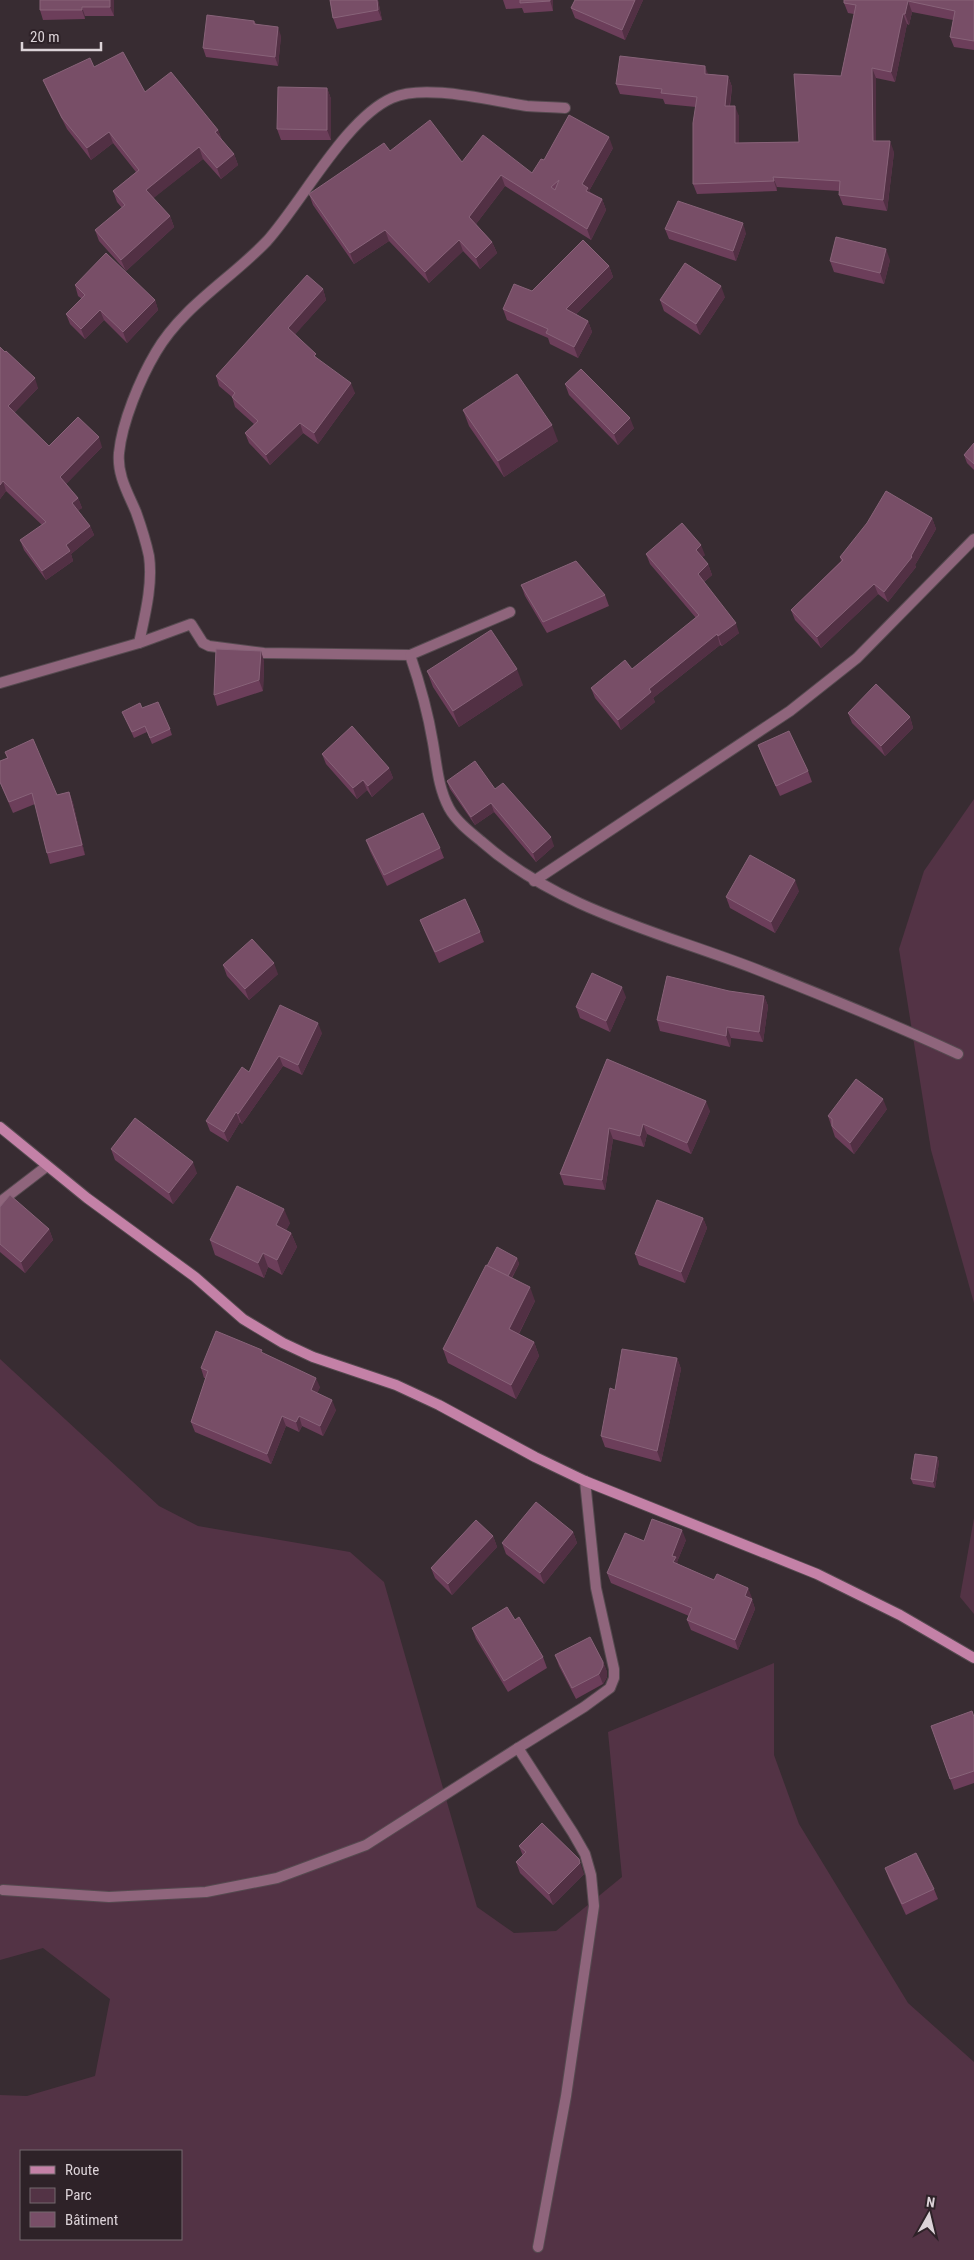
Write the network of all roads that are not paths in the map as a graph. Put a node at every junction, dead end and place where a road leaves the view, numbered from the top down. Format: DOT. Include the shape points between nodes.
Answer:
graph roads {
  1 [pos="565,108"];
  2 [pos="974,539"];
  3 [pos="510,612"];
  4 [pos="139,643"];
  5 [pos="410,655"];
  6 [pos="0,683"];
  7 [pos="534,881"];
  8 [pos="958,1054"];
  9 [pos="0,1126"];
  10 [pos="47,1166"];
  11 [pos="0,1202"];
  12 [pos="585,1481"];
  13 [pos="974,1658"];
  14 [pos="518,1748"];
  15 [pos="3,1890"];
  16 [pos="538,2247"];
  1 -- 4 [label="street" via="427,92 405,93 391,98 371,111 348,136 267,240 229,277 184,313 156,352 142,380 118,454 120,474 149,557 149,581"];
  2 -- 7 [label="street" via="857,658 790,711"];
  3 -- 5 [label="street"];
  4 -- 5 [label="street" via="191,624 203,643 237,650"];
  4 -- 6 [label="street"];
  5 -- 7 [label="street" via="422,691 438,780 450,810 502,860"];
  7 -- 8 [label="street" via="614,920 818,993"];
  9 -- 10 [label="street"];
  10 -- 11 [label="street"];
  10 -- 12 [label="street" via="195,1277 258,1329 312,1357 388,1382 439,1405"];
  12 -- 13 [label="street" via="817,1574 900,1615"];
  12 -- 14 [label="street" via="596,1588 614,1678 610,1688 584,1707"];
  14 -- 15 [label="street" via="366,1845 277,1878 206,1892 109,1897"];
  14 -- 16 [label="street" via="585,1854 594,1906 566,2096"];
}
